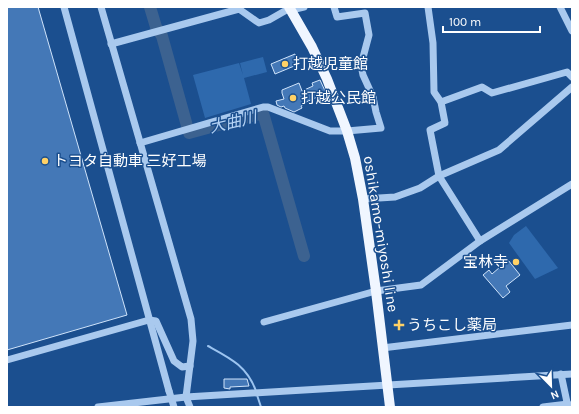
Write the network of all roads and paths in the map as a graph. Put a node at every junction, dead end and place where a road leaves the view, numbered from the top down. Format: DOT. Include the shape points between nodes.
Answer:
graph roads {
  1 [pos="64,7"];
  2 [pos="101,7"];
  3 [pos="304,7"];
  4 [pos="334,7"];
  5 [pos="428,7"];
  6 [pos="560,7"];
  7 [pos="290,8"];
  8 [pos="572,31"];
  9 [pos="111,44"];
  10 [pos="572,77"];
  11 [pos="572,87"];
  12 [pos="441,102"];
  13 [pos="347,131"];
  14 [pos="140,143"];
  15 [pos="439,176"];
  16 [pos="572,184"];
  17 [pos="363,198"];
  18 [pos="480,241"];
  19 [pos="376,291"];
  20 [pos="149,320"];
  21 [pos="264,322"];
  22 [pos="572,325"];
  23 [pos="382,348"];
  24 [pos="7,360"];
  25 [pos="190,366"];
  26 [pos="561,374"];
  27 [pos="572,374"];
  28 [pos="387,385"];
  29 [pos="186,397"];
  30 [pos="568,405"];
  31 [pos="98,407"];
  32 [pos="174,407"];
  33 [pos="190,407"];
  34 [pos="390,407"];
  35 [pos="543,407"];
  1 -- 20 [label="street"];
  2 -- 9 [label="street"];
  3 -- 7 [label="street"];
  4 -- 13 [label="street" via="337,17 365,13 369,35 361,64 381,128"];
  5 -- 12 [label="street" via="433,43 434,92"];
  6 -- 8 [label="street"];
  7 -- 9 [label="street" via="259,23 239,9"];
  7 -- 13 [label="main road, oshikamo-miyoshi line" via="327,79"];
  9 -- 14 [label="street"];
  10 -- 12 [label="street" via="567,72 492,93 482,87"];
  11 -- 15 [label="street" via="499,150"];
  12 -- 15 [label="street" via="445,123 430,130"];
  13 -- 14 [label="street" via="330,131 263,107"];
  13 -- 17 [label="main road, oshikamo-miyoshi line"];
  14 -- 25 [label="street" via="191,319 193,341"];
  15 -- 17 [label="street" via="420,188 395,197"];
  15 -- 18 [label="street"];
  16 -- 18 [label="street"];
  17 -- 19 [label="main road, oshikamo-miyoshi line"];
  18 -- 19 [label="street" via="421,285"];
  19 -- 21 [label="street"];
  19 -- 23 [label="main road, oshikamo-miyoshi line"];
  20 -- 24 [label="street"];
  20 -- 25 [label="street" via="156,321 174,361 182,366"];
  20 -- 32 [label="street, bridge"];
  22 -- 23 [label="street"];
  23 -- 28 [label="main road, oshikamo-miyoshi line"];
  25 -- 29 [label="street"];
  26 -- 27 [label="street"];
  26 -- 28 [label="street"];
  26 -- 30 [label="street"];
  28 -- 29 [label="street"];
  28 -- 34 [label="main road, oshikamo-miyoshi line"];
  29 -- 31 [label="street"];
  29 -- 33 [label="street"];
  30 -- 35 [label="street"];
}
